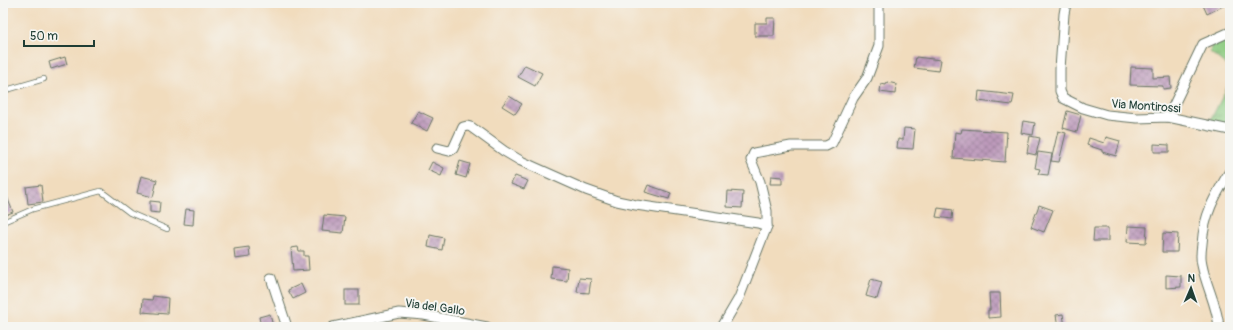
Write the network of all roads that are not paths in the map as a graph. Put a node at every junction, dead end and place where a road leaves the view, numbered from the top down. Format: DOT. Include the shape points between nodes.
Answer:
graph roads {
  1 [pos="879,3"];
  2 [pos="1066,3"];
  3 [pos="1230,32"];
  4 [pos="44,79"];
  5 [pos="3,91"];
  6 [pos="1168,117"];
  7 [pos="1230,130"];
  8 [pos="437,148"];
  9 [pos="1230,171"];
  10 [pos="3,222"];
  11 [pos="767,226"];
  12 [pos="167,229"];
  13 [pos="271,278"];
  14 [pos="369,319"];
  15 [pos="287,327"];
  16 [pos="333,327"];
  17 [pos="374,327"];
  18 [pos="487,327"];
  19 [pos="722,327"];
  20 [pos="1218,327"];
  1 -- 11 [label="street" via="879,46 867,78 853,98 832,143 826,146 791,146 754,153 751,160 760,182 767,211"];
  2 -- 6 [label="street, Via Montirossi" via="1060,69 1060,91 1063,98 1083,108 1107,115 1137,118"];
  3 -- 6 [label="street" via="1203,44"];
  4 -- 5 [label="lane"];
  6 -- 7 [label="street, Via Montirossi"];
  8 -- 11 [label="street" via="453,150 460,131 467,126 521,161 617,201"];
  9 -- 20 [label="street" via="1208,212 1203,227 1201,253 1201,264 1218,315"];
  10 -- 12 [label="lane" via="33,209 101,191 130,213"];
  11 -- 19 [label="street" via="739,298"];
  13 -- 15 [label="street"];
  14 -- 16 [label="street, Via del Gallo"];
  14 -- 17 [label="street"];
  14 -- 18 [label="street, Via del Gallo" via="399,313 424,314"];
}
